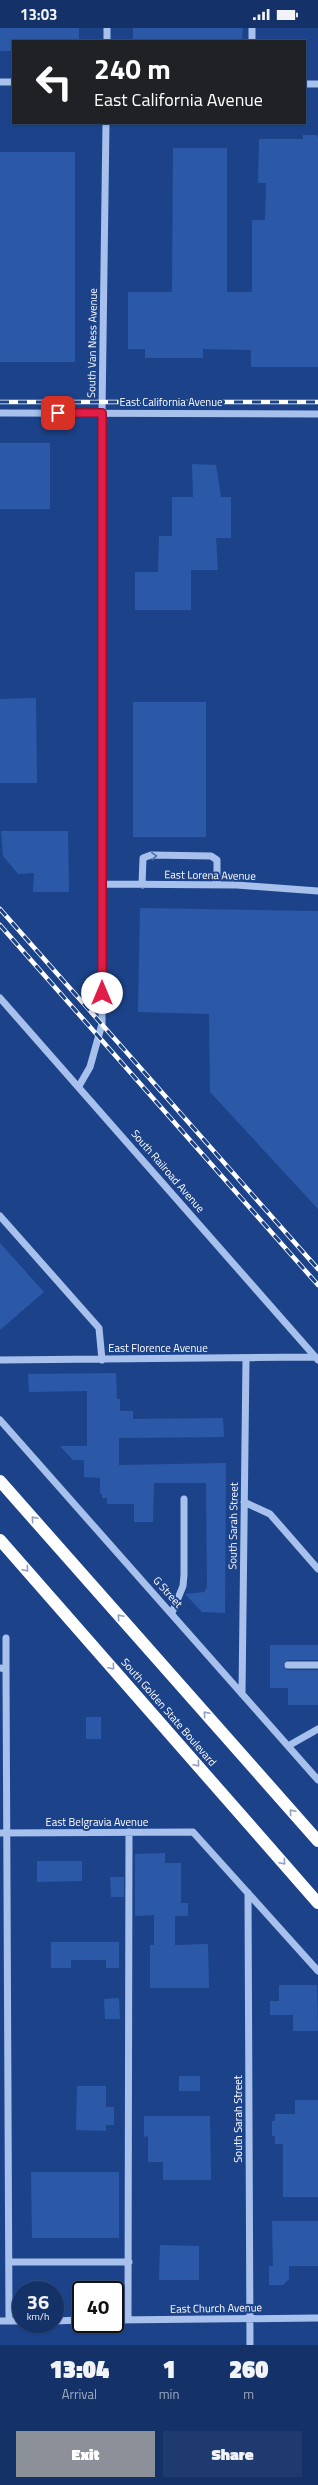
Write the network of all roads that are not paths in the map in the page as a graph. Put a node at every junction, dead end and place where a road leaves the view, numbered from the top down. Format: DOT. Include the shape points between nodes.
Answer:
graph roads {
  1 [pos="107,28"];
  2 [pos="252,28"];
  3 [pos="107,40"];
  4 [pos="252,40"];
  5 [pos="0,82"];
  6 [pos="12,82"];
  7 [pos="306,84"];
  8 [pos="318,84"];
  9 [pos="106,124"];
  10 [pos="0,413"];
  11 [pos="102,413"];
  12 [pos="318,414"];
  13 [pos="101,884"];
  14 [pos="142,885"];
  15 [pos="217,885"];
  16 [pos="318,891"];
  17 [pos="0,998"];
  18 [pos="79,1086"];
  19 [pos="0,1216"];
  20 [pos="246,1359"];
  21 [pos="317,1359"];
  22 [pos="0,1360"];
  23 [pos="102,1360"];
  24 [pos="0,1420"];
  25 [pos="0,1481"];
  26 [pos="184,1499"];
  27 [pos="244,1502"];
  28 [pos="0,1540"];
  29 [pos="318,1569"];
  30 [pos="172,1613"];
  31 [pos="6,1638"];
  32 [pos="288,1665"];
  33 [pos="318,1665"];
  34 [pos="3,1669"];
  35 [pos="242,1694"];
  36 [pos="318,1729"];
  37 [pos="288,1746"];
  38 [pos="318,1780"];
  39 [pos="129,1832"];
  40 [pos="0,1833"];
  41 [pos="8,1833"];
  42 [pos="318,1841"];
  43 [pos="248,1893"];
  44 [pos="318,1903"];
  45 [pos="318,1971"];
  46 [pos="10,2262"];
  47 [pos="129,2262"];
  48 [pos="250,2318"];
  49 [pos="318,2318"];
  50 [pos="124,2320"];
  51 [pos="128,2320"];
  52 [pos="0,2321"];
  53 [pos="9,2321"];
  54 [pos="250,2345"];
  1 -- 3 [label="street"];
  2 -- 4 [label="street"];
  5 -- 6 [label="street"];
  7 -- 8 [label="street"];
  9 -- 11 [label="street, South Van Ness Avenue"];
  10 -- 11 [label="street, East California Avenue"];
  11 -- 12 [label="street, East California Avenue"];
  11 -- 13 [label="street, South Van Ness Avenue"];
  13 -- 14 [label="street, East Lorena Avenue"];
  13 -- 18 [label="street, South Van Ness Avenue" via="102,1024 90,1067"];
  14 -- 15 [label="street, East Lorena Avenue"];
  14 -- 15 [label="street, one-way" via="143,858 151,855 211,856 217,860"];
  15 -- 16 [label="street, East Lorena Avenue"];
  17 -- 18 [label="street, South Railroad Avenue"];
  18 -- 21 [label="street, South Railroad Avenue"];
  19 -- 23 [label="street" via="100,1328"];
  20 -- 21 [label="street, East Florence Avenue"];
  20 -- 23 [label="street, East Florence Avenue"];
  20 -- 27 [label="street, South Sarah Street"];
  22 -- 23 [label="street, East Florence Avenue"];
  24 -- 30 [label="street, G Street"];
  42 -- 25 [label="highway, one-way"];
  26 -- 30 [label="street" via="183,1586"];
  27 -- 29 [label="street" via="270,1514"];
  27 -- 35 [label="street, South Sarah Street"];
  28 -- 44 [label="highway, South Golden State Boulevard, one-way"];
  30 -- 35 [label="street, G Street"];
  31 -- 34 [label="street"];
  32 -- 33 [label="street"];
  34 -- 41 [label="street"];
  35 -- 37 [label="street, G Street"];
  36 -- 37 [label="street"];
  37 -- 38 [label="street, G Street"];
  39 -- 41 [label="street, East Belgravia Avenue"];
  39 -- 43 [label="street, East Belgravia Avenue" via="193,1832"];
  39 -- 47 [label="street"];
  40 -- 41 [label="street, East Belgravia Avenue"];
  41 -- 46 [label="street"];
  43 -- 45 [label="street"];
  43 -- 48 [label="street, South Sarah Street"];
  46 -- 47 [label="street"];
  46 -- 53 [label="street"];
  47 -- 51 [label="street"];
  48 -- 49 [label="street, East Church Avenue"];
  48 -- 51 [label="street, East Church Avenue"];
  48 -- 54 [label="street, South Sarah Street"];
  50 -- 51 [label="street, East Church Avenue"];
  52 -- 53 [label="street"];
}
